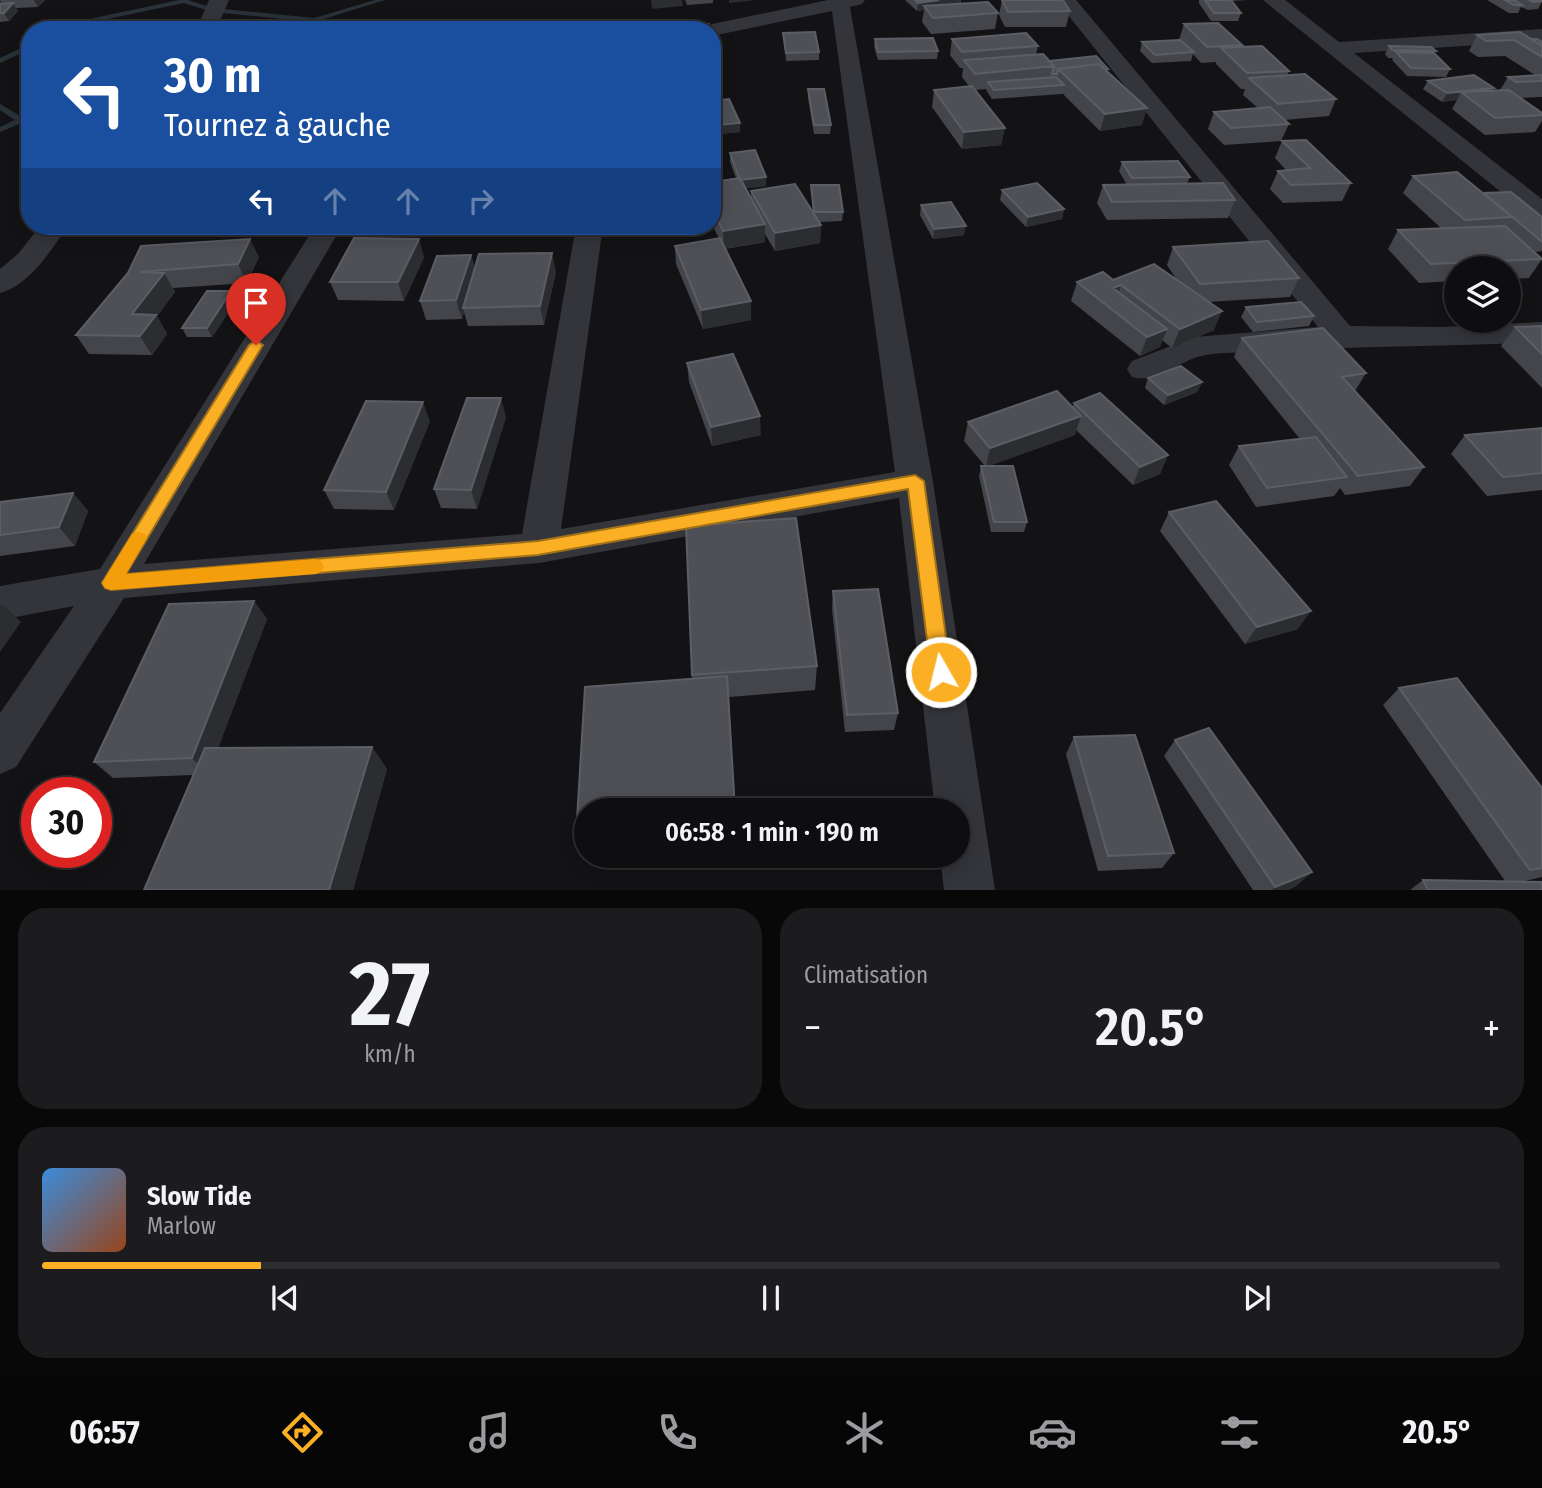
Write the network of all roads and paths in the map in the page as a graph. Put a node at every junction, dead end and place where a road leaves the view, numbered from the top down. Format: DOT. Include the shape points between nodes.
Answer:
graph roads {
  1 [pos="219,0"];
  2 [pos="1066,0"];
  3 [pos="1273,0"];
  4 [pos="847,1"];
  5 [pos="210,21"];
  6 [pos="721,28"];
  7 [pos="1542,35"];
  8 [pos="1336,48"];
  9 [pos="1542,212"];
  10 [pos="47,235"];
  11 [pos="323,235"];
  12 [pos="588,235"];
  13 [pos="0,284"];
  14 [pos="1542,332"];
  15 [pos="1341,336"];
  16 [pos="1143,369"];
  17 [pos="915,481"];
  18 [pos="538,548"];
  19 [pos="111,583"];
  20 [pos="0,603"];
  21 [pos="0,752"];
  22 [pos="970,890"];
  1 -- 5 [label="street"];
  2 -- 15 [label="street"];
  3 -- 8 [label="street"];
  4 -- 6 [label="street"];
  4 -- 17 [label="street"];
  7 -- 8 [label="street"];
  8 -- 9 [label="street"];
  10 -- 13 [label="street" via="28,260"];
  11 -- 19 [label="street"];
  12 -- 18 [label="street"];
  14 -- 15 [label="street"];
  15 -- 16 [label="street" via="1194,347"];
  17 -- 18 [label="street"];
  17 -- 22 [label="street"];
  18 -- 19 [label="street"];
  19 -- 20 [label="street"];
  19 -- 21 [label="street"];
}
